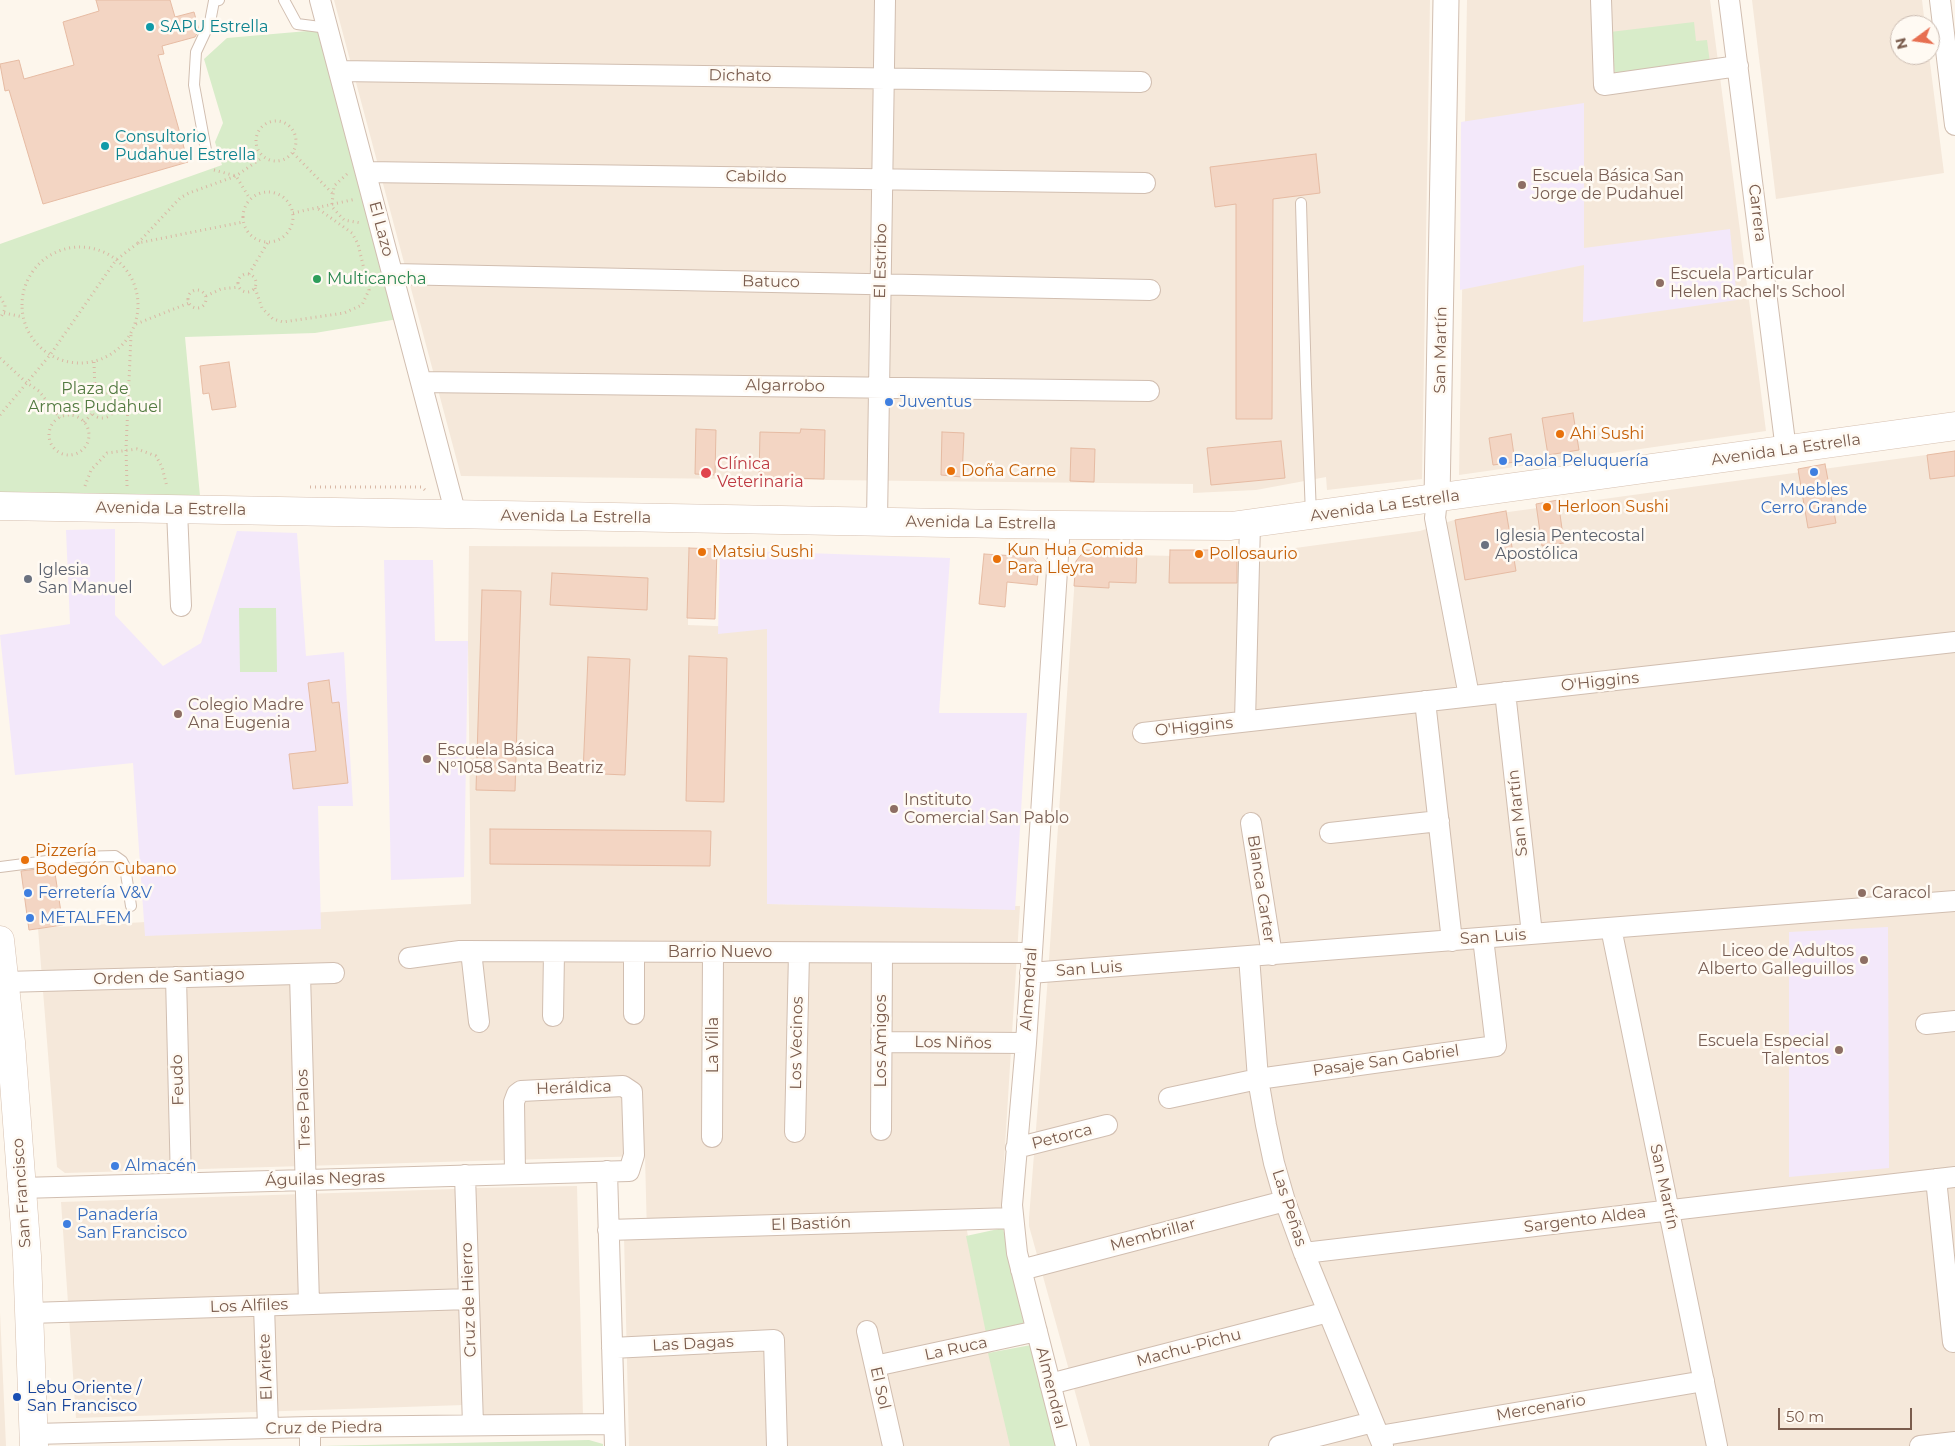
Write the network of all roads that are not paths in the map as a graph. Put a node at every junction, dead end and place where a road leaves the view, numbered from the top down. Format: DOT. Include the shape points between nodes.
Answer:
graph roads {
  1 [pos="219,0"];
  2 [pos="284,0"];
  3 [pos="320,0"];
  4 [pos="885,0"];
  5 [pos="1446,0"];
  6 [pos="1601,0"];
  7 [pos="1730,0"];
  8 [pos="1940,0"];
  9 [pos="328,28"];
  10 [pos="1738,66"];
  11 [pos="339,71"];
  12 [pos="884,78"];
  13 [pos="1141,82"];
  14 [pos="1955,125"];
  15 [pos="206,150"];
  16 [pos="364,167"];
  17 [pos="882,179"];
  18 [pos="1146,183"];
  19 [pos="1301,203"];
  20 [pos="393,274"];
  21 [pos="880,284"];
  22 [pos="1150,290"];
  23 [pos="421,382"];
  24 [pos="879,387"];
  25 [pos="1149,391"];
  26 [pos="1955,426"];
  27 [pos="1786,450"];
  28 [pos="172,498"];
  29 [pos="1437,498"];
  30 [pos="0,506"];
  31 [pos="456,515"];
  32 [pos="1311,516"];
  33 [pos="877,522"];
  34 [pos="1250,524"];
  35 [pos="1060,525"];
  36 [pos="181,606"];
  37 [pos="1955,642"];
  38 [pos="1505,692"];
  39 [pos="1469,696"];
  40 [pos="1425,701"];
  41 [pos="1244,722"];
  42 [pos="1143,733"];
  43 [pos="1439,821"];
  44 [pos="1251,823"];
  45 [pos="1330,833"];
  46 [pos="0,868"];
  47 [pos="1955,901"];
  48 [pos="131,906"];
  49 [pos="1611,928"];
  50 [pos="1532,934"];
  51 [pos="1483,938"];
  52 [pos="0,940"];
  53 [pos="1452,941"];
  54 [pos="471,951"];
  55 [pos="554,952"];
  56 [pos="634,952"];
  57 [pos="713,952"];
  58 [pos="799,953"];
  59 [pos="882,953"];
  60 [pos="1032,954"];
  61 [pos="1272,954"];
  62 [pos="1249,956"];
  63 [pos="409,958"];
  64 [pos="334,973"];
  65 [pos="1030,973"];
  66 [pos="300,974"];
  67 [pos="176,977"];
  68 [pos="5,982"];
  69 [pos="634,1014"];
  70 [pos="553,1016"];
  71 [pos="1955,1021"];
  72 [pos="479,1022"];
  73 [pos="1926,1024"];
  74 [pos="6,1042"];
  75 [pos="881,1042"];
  76 [pos="1026,1043"];
  77 [pos="1258,1079"];
  78 [pos="1169,1098"];
  79 [pos="1107,1125"];
  80 [pos="881,1130"];
  81 [pos="795,1132"];
  82 [pos="712,1137"];
  83 [pos="1016,1148"];
  84 [pos="629,1170"];
  85 [pos="607,1171"];
  86 [pos="515,1173"];
  87 [pos="464,1175"];
  88 [pos="1946,1178"];
  89 [pos="306,1179"];
  90 [pos="181,1183"];
  91 [pos="21,1188"];
  92 [pos="1285,1201"];
  93 [pos="1668,1210"];
  94 [pos="1013,1218"];
  95 [pos="608,1230"];
  96 [pos="1304,1253"];
  97 [pos="1021,1270"];
  98 [pos="469,1299"];
  99 [pos="309,1304"];
  100 [pos="264,1306"];
  101 [pos="1328,1312"];
  102 [pos="30,1314"];
  103 [pos="867,1331"];
  104 [pos="1037,1331"];
  105 [pos="1953,1342"];
  106 [pos="612,1348"];
  107 [pos="875,1366"];
  108 [pos="1704,1381"];
  109 [pos="1050,1384"];
  110 [pos="614,1424"];
  111 [pos="473,1425"];
  112 [pos="268,1428"];
  113 [pos="1379,1435"];
  114 [pos="310,1437"];
  115 [pos="188,1438"];
  116 [pos="34,1440"];
  117 [pos="1955,1442"];
  118 [pos="615,1446"];
  119 [pos="776,1446"];
  120 [pos="894,1446"];
  121 [pos="1066,1446"];
  122 [pos="1279,1446"];
  123 [pos="1717,1446"];
  124 [pos="1920,1446"];
  1 -- 15 [label="lane" via="214,1 210,22 196,52 194,85"];
  2 -- 9 [label="lane" via="297,24"];
  3 -- 9 [label="street, El Lazo"];
  4 -- 12 [label="street, El Estribo"];
  5 -- 29 [label="street, San Martín"];
  6 -- 10 [label="street" via="1604,85"];
  7 -- 10 [label="street, Carrera"];
  8 -- 14 [label="street"];
  9 -- 11 [label="street, El Lazo"];
  10 -- 27 [label="street, Carrera"];
  11 -- 12 [label="street, Dichato"];
  11 -- 16 [label="street, El Lazo"];
  12 -- 13 [label="street, Dichato"];
  12 -- 17 [label="street, El Estribo"];
  16 -- 17 [label="street, Cabildo"];
  16 -- 20 [label="street, El Lazo"];
  17 -- 18 [label="street, Cabildo"];
  17 -- 21 [label="street, El Estribo"];
  19 -- 32 [label="lane"];
  20 -- 21 [label="street, Batuco"];
  20 -- 23 [label="street, El Lazo"];
  21 -- 22 [label="street, Batuco"];
  21 -- 24 [label="street, El Estribo"];
  23 -- 24 [label="street, Algarrobo"];
  23 -- 31 [label="street, El Lazo"];
  24 -- 25 [label="street, Algarrobo"];
  24 -- 33 [label="street, El Estribo"];
  26 -- 27 [label="main road, Avenida La Estrella"];
  27 -- 29 [label="main road, Avenida La Estrella"];
  28 -- 30 [label="main road, Avenida La Estrella"];
  28 -- 31 [label="main road, Avenida La Estrella"];
  28 -- 36 [label="street"];
  29 -- 32 [label="main road, Avenida La Estrella"];
  29 -- 39 [label="street, San Martín" via="1435,518"];
  31 -- 33 [label="main road, Avenida La Estrella"];
  32 -- 34 [label="main road, Avenida La Estrella"];
  33 -- 35 [label="main road, Avenida La Estrella"];
  34 -- 35 [label="main road, Avenida La Estrella"];
  34 -- 41 [label="street, O'Higgins"];
  35 -- 60 [label="street, Almendral"];
  37 -- 38 [label="street, O'Higgins"];
  38 -- 39 [label="street, O'Higgins"];
  38 -- 50 [label="street, San Martín"];
  39 -- 40 [label="street, O'Higgins"];
  40 -- 41 [label="street, O'Higgins"];
  40 -- 43 [label="street"];
  41 -- 42 [label="street, O'Higgins"];
  43 -- 45 [label="street"];
  43 -- 53 [label="street"];
  44 -- 61 [label="street, Blanca Carter"];
  46 -- 48 [label="lane" via="78,857 115,856 122,860 125,868"];
  47 -- 49 [label="street, San Luis"];
  49 -- 50 [label="street, San Luis"];
  49 -- 93 [label="street, San Martín"];
  50 -- 51 [label="street, San Luis"];
  51 -- 53 [label="street, San Luis"];
  51 -- 77 [label="street, Pasaje San Gabriel" via="1496,1046"];
  52 -- 68 [label="main road, San Francisco"];
  53 -- 61 [label="street, San Luis"];
  54 -- 55 [label="street, Barrio Nuevo"];
  54 -- 63 [label="street, Barrio Nuevo" via="448,951"];
  54 -- 72 [label="street"];
  55 -- 56 [label="street, Barrio Nuevo"];
  55 -- 70 [label="street"];
  56 -- 57 [label="street, Barrio Nuevo"];
  56 -- 69 [label="street"];
  57 -- 58 [label="street, Barrio Nuevo"];
  57 -- 82 [label="street, La Villa"];
  58 -- 59 [label="street, Barrio Nuevo"];
  58 -- 81 [label="street, Los Vecinos"];
  59 -- 60 [label="street, Barrio Nuevo"];
  59 -- 75 [label="street, Los Amigos"];
  60 -- 65 [label="street, Almendral"];
  61 -- 62 [label="street, San Luis"];
  62 -- 65 [label="street, San Luis"];
  62 -- 77 [label="street, Las Peñas"];
  64 -- 66 [label="street, Orden de Santiago"];
  65 -- 76 [label="street, Almendral"];
  66 -- 67 [label="street, Orden de Santiago"];
  66 -- 89 [label="street, Tres Palos"];
  67 -- 68 [label="street, Orden de Santiago"];
  67 -- 90 [label="street, Feudo"];
  68 -- 74 [label="main road, San Francisco"];
  71 -- 73 [label="street"];
  74 -- 91 [label="main road, San Francisco"];
  75 -- 76 [label="street, Los Niños"];
  75 -- 80 [label="street, Los Amigos"];
  76 -- 83 [label="street, Almendral"];
  77 -- 78 [label="street, Pasaje San Gabriel"];
  77 -- 92 [label="street, Las Peñas"];
  79 -- 83 [label="street, Petorca"];
  83 -- 94 [label="street, Almendral"];
  84 -- 85 [label="street, Águilas Negras"];
  84 -- 86 [label="street, Heráldica" via="634,1155 633,1096 629,1088 622,1086 526,1090 517,1094 514,1102"];
  85 -- 86 [label="street, Águilas Negras"];
  85 -- 95 [label="street"];
  86 -- 87 [label="street, Águilas Negras"];
  87 -- 89 [label="street, Águilas Negras"];
  87 -- 98 [label="street, Cruz de Hierro"];
  88 -- 93 [label="street, Sargento Aldea"];
  88 -- 105 [label="street"];
  89 -- 90 [label="street, Águilas Negras"];
  89 -- 99 [label="street, Tres Palos"];
  90 -- 91 [label="street, Águilas Negras"];
  91 -- 102 [label="main road, San Francisco"];
  92 -- 96 [label="street, Las Peñas"];
  92 -- 97 [label="street, Membrillar"];
  93 -- 96 [label="street, Sargento Aldea"];
  93 -- 108 [label="street, San Martín"];
  94 -- 95 [label="street, El Bastión"];
  94 -- 97 [label="street, Almendral"];
  95 -- 106 [label="street"];
  96 -- 101 [label="street, Las Peñas"];
  97 -- 104 [label="street, Almendral"];
  98 -- 99 [label="street, Los Alfiles"];
  98 -- 111 [label="street, Cruz de Hierro"];
  99 -- 100 [label="street, Los Alfiles"];
  100 -- 102 [label="street, Los Alfiles"];
  100 -- 112 [label="street, El Ariete"];
  101 -- 109 [label="street, Machu-Pichu"];
  101 -- 113 [label="street, Las Peñas"];
  102 -- 116 [label="main road, San Francisco"];
  103 -- 107 [label="street, El Sol"];
  104 -- 107 [label="street, La Ruca"];
  104 -- 109 [label="street, Almendral"];
  106 -- 110 [label="street"];
  106 -- 119 [label="street, Las Dagas" via="774,1340"];
  107 -- 120 [label="street, El Sol"];
  108 -- 113 [label="street, Mercenario"];
  108 -- 123 [label="street, San Martín"];
  109 -- 121 [label="street, Almendral"];
  110 -- 111 [label="street, Cruz de Piedra"];
  110 -- 118 [label="street"];
  111 -- 114 [label="street, Cruz de Piedra"];
  112 -- 114 [label="street, Cruz de Piedra"];
  112 -- 115 [label="street, Cruz de Piedra"];
  113 -- 122 [label="street, Mercenario"];
  115 -- 116 [label="street, Cruz de Piedra"];
  117 -- 124 [label="street"];
}
